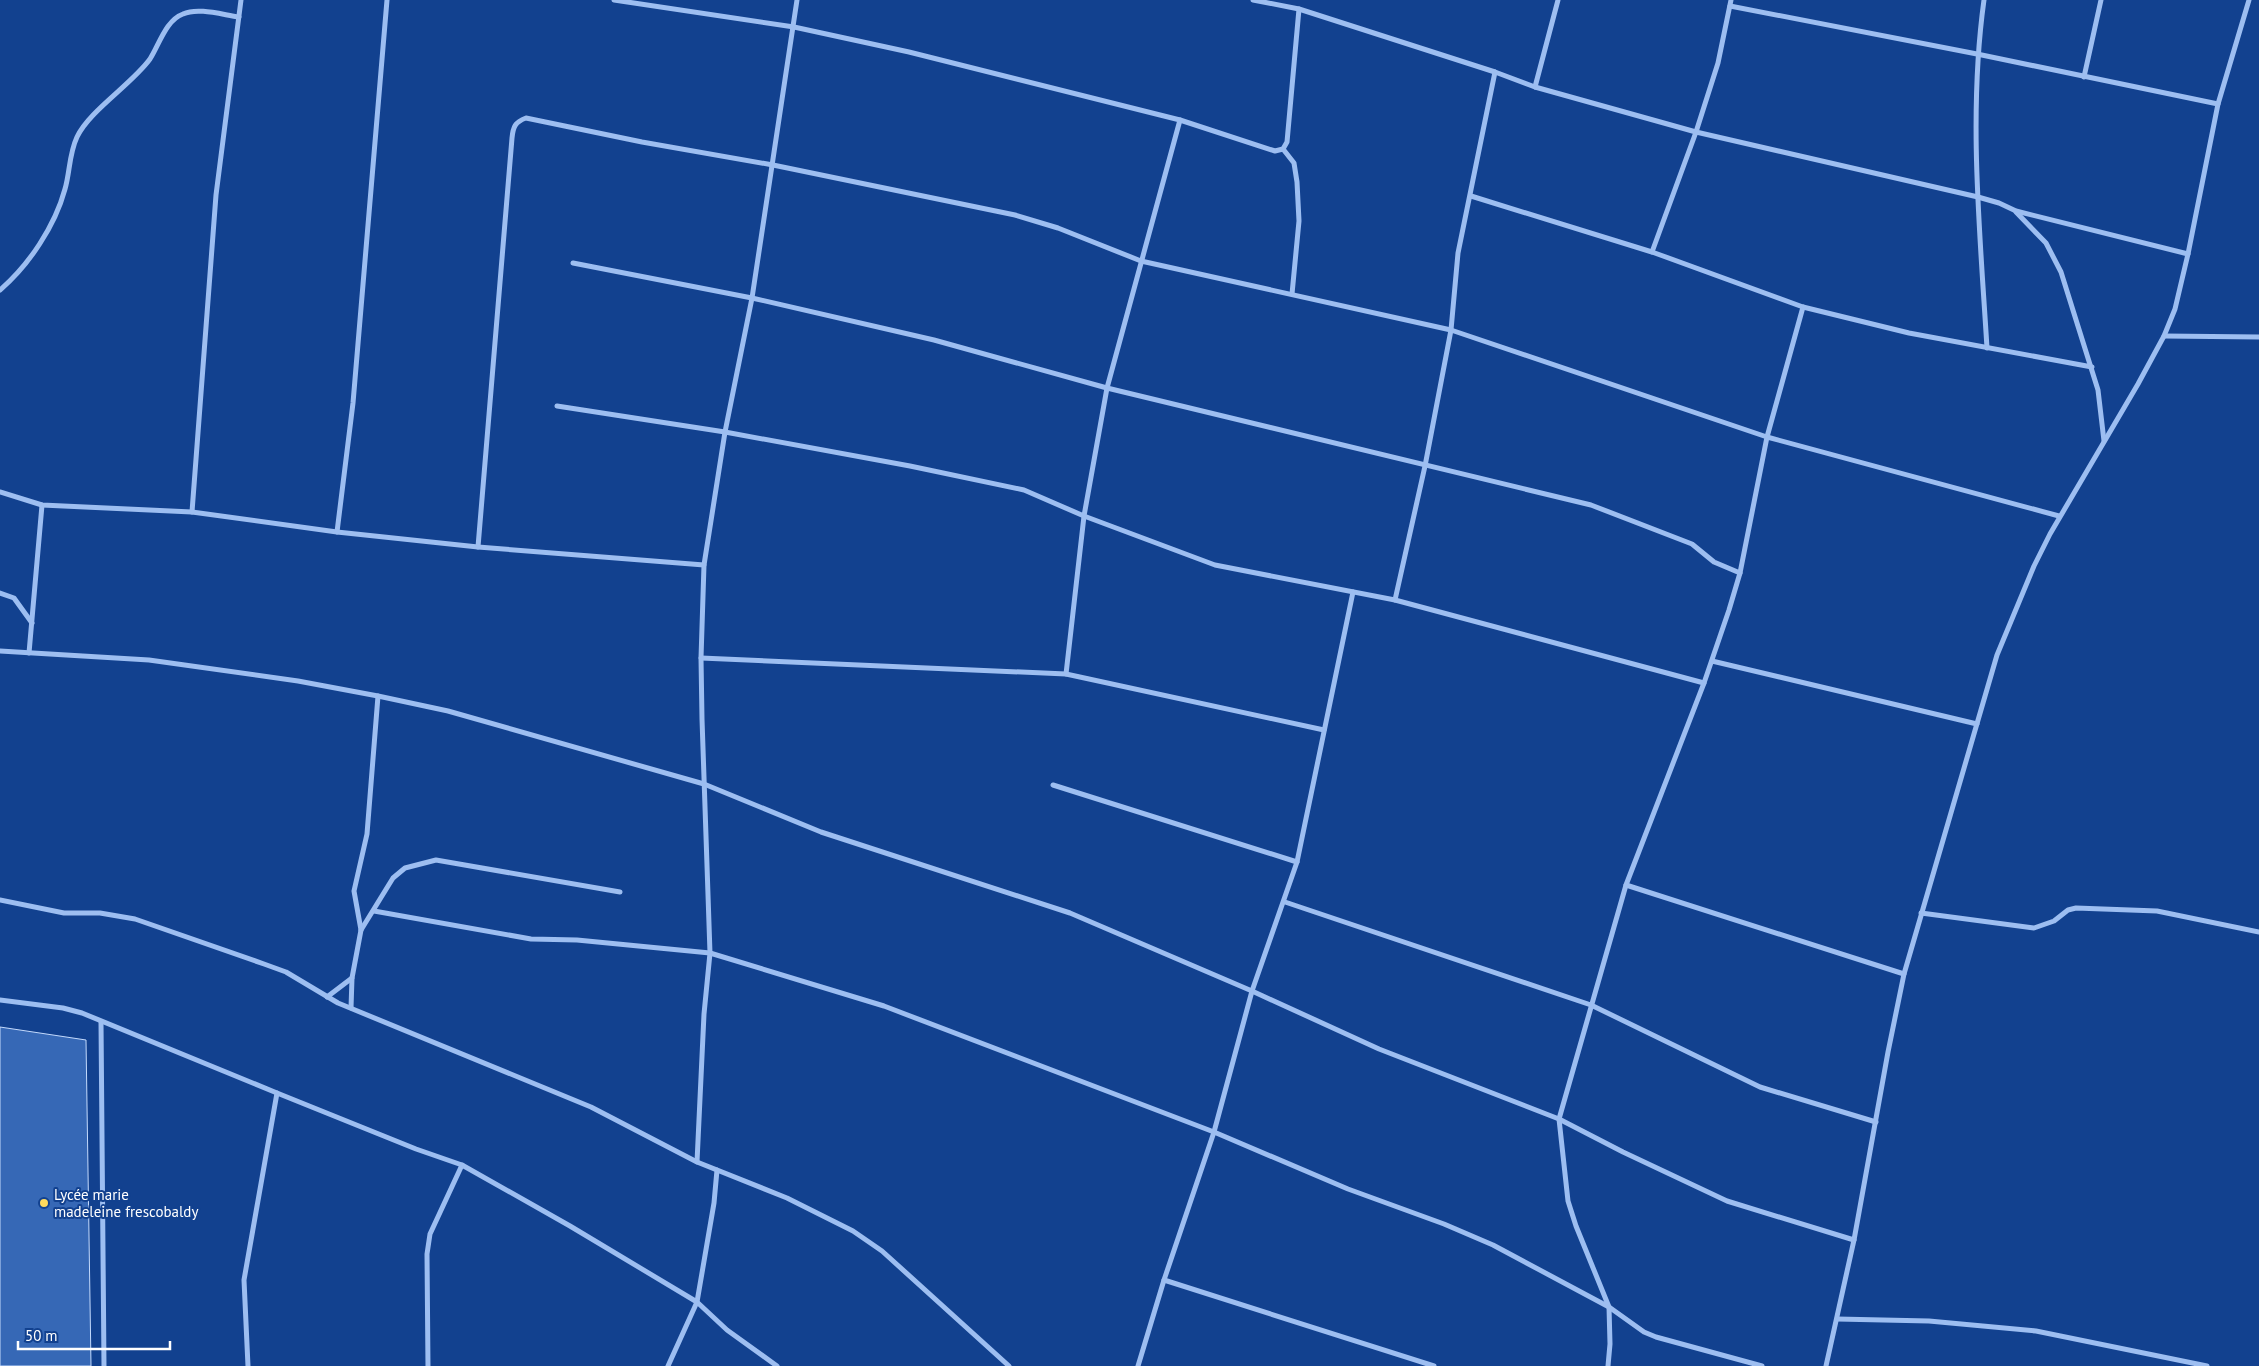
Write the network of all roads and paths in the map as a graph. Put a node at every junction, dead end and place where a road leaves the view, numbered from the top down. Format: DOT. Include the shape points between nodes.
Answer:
graph roads {
  1 [pos="241,0"];
  2 [pos="386,0"];
  3 [pos="614,0"];
  4 [pos="797,0"];
  5 [pos="1253,0"];
  6 [pos="1558,0"];
  7 [pos="1984,0"];
  8 [pos="2101,0"];
  9 [pos="2249,0"];
  10 [pos="1731,3"];
  11 [pos="1299,9"];
  12 [pos="239,17"];
  13 [pos="794,27"];
  14 [pos="1977,54"];
  15 [pos="1496,72"];
  16 [pos="2084,77"];
  17 [pos="1535,87"];
  18 [pos="2218,104"];
  19 [pos="1180,120"];
  20 [pos="1696,132"];
  21 [pos="1283,149"];
  22 [pos="773,165"];
  23 [pos="1470,196"];
  24 [pos="1978,196"];
  25 [pos="2016,211"];
  26 [pos="1652,252"];
  27 [pos="2188,254"];
  28 [pos="1141,261"];
  29 [pos="573,263"];
  30 [pos="0,290"];
  31 [pos="1292,294"];
  32 [pos="752,298"];
  33 [pos="1803,307"];
  34 [pos="1451,330"];
  35 [pos="2164,336"];
  36 [pos="2259,337"];
  37 [pos="1987,348"];
  38 [pos="2092,367"];
  39 [pos="1107,388"];
  40 [pos="556,406"];
  41 [pos="725,432"];
  42 [pos="1767,436"];
  43 [pos="2104,441"];
  44 [pos="1425,466"];
  45 [pos="0,492"];
  46 [pos="42,505"];
  47 [pos="192,512"];
  48 [pos="1084,516"];
  49 [pos="2059,516"];
  50 [pos="337,532"];
  51 [pos="478,547"];
  52 [pos="704,565"];
  53 [pos="1740,573"];
  54 [pos="1353,592"];
  55 [pos="0,593"];
  56 [pos="1395,600"];
  57 [pos="32,624"];
  58 [pos="0,651"];
  59 [pos="30,653"];
  60 [pos="701,658"];
  61 [pos="1712,661"];
  62 [pos="1066,674"];
  63 [pos="1704,682"];
  64 [pos="378,696"];
  65 [pos="1977,724"];
  66 [pos="1324,730"];
  67 [pos="704,784"];
  68 [pos="1053,785"];
  69 [pos="1297,862"];
  70 [pos="1626,885"];
  71 [pos="620,892"];
  72 [pos="0,900"];
  73 [pos="1285,902"];
  74 [pos="374,912"];
  75 [pos="1921,913"];
  76 [pos="361,930"];
  77 [pos="2259,932"];
  78 [pos="710,953"];
  79 [pos="1904,974"];
  80 [pos="352,978"];
  81 [pos="1252,991"];
  82 [pos="327,997"];
  83 [pos="0,1000"];
  84 [pos="1591,1005"];
  85 [pos="351,1008"];
  86 [pos="101,1022"];
  87 [pos="276,1094"];
  88 [pos="1559,1119"];
  89 [pos="1876,1122"];
  90 [pos="1214,1132"];
  91 [pos="697,1162"];
  92 [pos="462,1165"];
  93 [pos="717,1170"];
  94 [pos="1854,1240"];
  95 [pos="1164,1280"];
  96 [pos="697,1302"];
  97 [pos="1609,1307"];
  98 [pos="1837,1318"];
  99 [pos="104,1366"];
  100 [pos="248,1366"];
  101 [pos="428,1366"];
  102 [pos="668,1366"];
  103 [pos="776,1366"];
  104 [pos="1009,1366"];
  105 [pos="1138,1366"];
  106 [pos="1434,1366"];
  107 [pos="1608,1366"];
  108 [pos="1762,1366"];
  109 [pos="1826,1366"];
  110 [pos="2207,1366"];
  1 -- 12 [label="street"];
  2 -- 50 [label="street" via="353,403"];
  3 -- 13 [label="street"];
  4 -- 13 [label="street"];
  5 -- 11 [label="street"];
  6 -- 17 [label="street"];
  7 -- 14 [label="street"];
  8 -- 16 [label="street"];
  9 -- 18 [label="street"];
  10 -- 14 [label="street"];
  10 -- 20 [label="street" via="1718,63"];
  11 -- 15 [label="street"];
  11 -- 21 [label="street" via="1287,142"];
  12 -- 30 [label="street" via="194,11 174,18 149,60 82,129 72,152 66,187 57,212 32,254"];
  12 -- 47 [label="street" via="216,195"];
  13 -- 19 [label="street" via="909,52"];
  13 -- 22 [label="street"];
  14 -- 16 [label="street"];
  14 -- 24 [label="street"];
  15 -- 17 [label="street"];
  15 -- 23 [label="street"];
  16 -- 18 [label="street"];
  17 -- 20 [label="street"];
  18 -- 27 [label="street"];
  19 -- 21 [label="street" via="1275,151"];
  19 -- 28 [label="street"];
  20 -- 24 [label="street"];
  20 -- 26 [label="street"];
  21 -- 31 [label="street" via="1294,164 1297,182 1299,221"];
  22 -- 28 [label="street" via="1015,215 1058,228"];
  22 -- 32 [label="street"];
  22 -- 51 [label="street" via="526,118 513,127"];
  23 -- 26 [label="street"];
  23 -- 34 [label="street" via="1458,254"];
  24 -- 25 [label="street"];
  24 -- 37 [label="street"];
  25 -- 27 [label="street"];
  25 -- 38 [label="street" via="2046,243 2061,272"];
  26 -- 33 [label="street"];
  27 -- 35 [label="street" via="2175,309"];
  28 -- 31 [label="street"];
  28 -- 39 [label="street"];
  29 -- 32 [label="street"];
  31 -- 34 [label="street"];
  32 -- 39 [label="street" via="934,340"];
  32 -- 41 [label="street"];
  33 -- 37 [label="street"];
  33 -- 42 [label="street"];
  34 -- 42 [label="street"];
  34 -- 44 [label="street"];
  35 -- 36 [label="street"];
  35 -- 43 [label="street"];
  37 -- 38 [label="street"];
  38 -- 43 [label="street"];
  39 -- 44 [label="street"];
  39 -- 48 [label="street"];
  40 -- 41 [label="street"];
  41 -- 48 [label="street" via="1000,484 1024,490"];
  41 -- 52 [label="street"];
  42 -- 49 [label="street"];
  42 -- 53 [label="street"];
  43 -- 49 [label="street"];
  44 -- 53 [label="street" via="1591,505 1692,544 1714,562"];
  44 -- 56 [label="street"];
  45 -- 46 [label="street"];
  46 -- 47 [label="street"];
  46 -- 57 [label="street"];
  47 -- 50 [label="street"];
  48 -- 54 [label="street" via="1215,566"];
  48 -- 62 [label="street"];
  49 -- 65 [label="street" via="1996,656"];
  50 -- 51 [label="street"];
  51 -- 52 [label="street"];
  52 -- 60 [label="street"];
  53 -- 61 [label="street"];
  54 -- 56 [label="street"];
  54 -- 66 [label="street"];
  55 -- 57 [label="street" via="14,598"];
  56 -- 63 [label="street"];
  57 -- 59 [label="street"];
  58 -- 59 [label="street"];
  59 -- 64 [label="street" via="149,660"];
  60 -- 62 [label="street"];
  60 -- 67 [label="street"];
  61 -- 63 [label="street"];
  61 -- 65 [label="street"];
  62 -- 66 [label="street"];
  63 -- 70 [label="street"];
  64 -- 67 [label="street" via="448,711"];
  64 -- 76 [label="street" via="367,834 354,891"];
  65 -- 75 [label="street"];
  66 -- 69 [label="street"];
  67 -- 78 [label="street"];
  67 -- 81 [label="street" via="821,832 1070,913"];
  68 -- 69 [label="street"];
  69 -- 73 [label="street"];
  70 -- 79 [label="street"];
  70 -- 84 [label="street"];
  71 -- 74 [label="street" via="436,860 405,868 393,878"];
  72 -- 82 [label="street" via="64,913 100,913 135,920 286,972"];
  73 -- 81 [label="street"];
  73 -- 84 [label="street"];
  74 -- 76 [label="street"];
  74 -- 78 [label="street" via="530,940 577,940"];
  75 -- 77 [label="street" via="2034,928 2076,908 2157,911"];
  75 -- 79 [label="street"];
  76 -- 80 [label="street"];
  78 -- 90 [label="street" via="884,1006"];
  78 -- 91 [label="street"];
  79 -- 89 [label="street"];
  80 -- 82 [label="street"];
  80 -- 85 [label="street"];
  81 -- 88 [label="street" via="1378,1049"];
  81 -- 90 [label="street"];
  82 -- 85 [label="street"];
  83 -- 86 [label="street" via="63,1008"];
  84 -- 88 [label="street"];
  84 -- 89 [label="street" via="1760,1087"];
  85 -- 91 [label="street" via="591,1106"];
  86 -- 87 [label="street"];
  86 -- 99 [label="street"];
  87 -- 92 [label="street"];
  87 -- 100 [label="street" via="244,1280"];
  88 -- 94 [label="street" via="1727,1201"];
  88 -- 97 [label="street" via="1568,1201"];
  89 -- 94 [label="street"];
  90 -- 95 [label="street"];
  90 -- 97 [label="street" via="1348,1189 1493,1245"];
  91 -- 93 [label="street"];
  92 -- 96 [label="street"];
  92 -- 101 [label="street" via="430,1234 427,1254"];
  93 -- 96 [label="street"];
  93 -- 104 [label="street" via="788,1198 853,1231 882,1251"];
  94 -- 98 [label="street"];
  95 -- 105 [label="street"];
  95 -- 106 [label="street"];
  96 -- 102 [label="street"];
  96 -- 103 [label="street" via="727,1330"];
  97 -- 107 [label="street"];
  97 -- 108 [label="street" via="1656,1337"];
  98 -- 109 [label="street"];
  98 -- 110 [label="street" via="1929,1321 2036,1331"];
}
